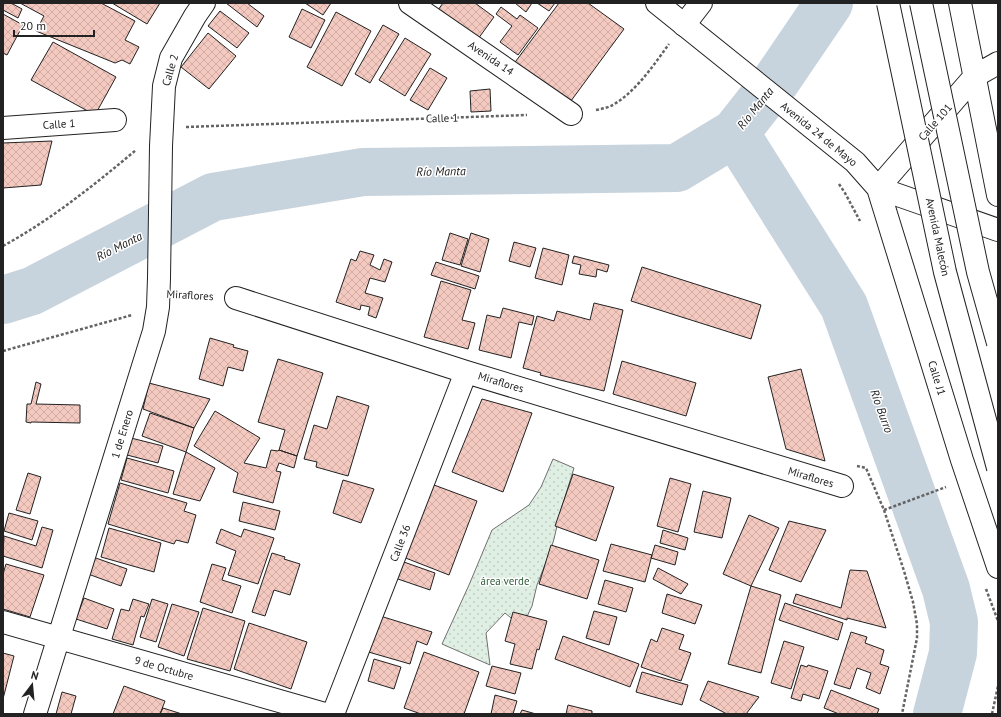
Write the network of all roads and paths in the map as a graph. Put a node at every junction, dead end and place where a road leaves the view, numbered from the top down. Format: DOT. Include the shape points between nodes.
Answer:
graph roads {
  1 [pos="204,3"];
  2 [pos="410,3"];
  3 [pos="657,3"];
  4 [pos="701,3"];
  5 [pos="888,3"];
  6 [pos="921,3"];
  7 [pos="960,3"];
  8 [pos="690,30"];
  9 [pos="998,63"];
  10 [pos="975,76"];
  11 [pos="571,114"];
  12 [pos="532,115"];
  13 [pos="114,120"];
  14 [pos="3,128"];
  15 [pos="161,137"];
  16 [pos="878,188"];
  17 [pos="998,194"];
  18 [pos="998,230"];
  19 [pos="3,246"];
  20 [pos="158,293"];
  21 [pos="236,298"];
  22 [pos="998,343"];
  23 [pos="3,351"];
  24 [pos="466,372"];
  25 [pos="998,468"];
  26 [pos="842,486"];
  27 [pos="948,486"];
  28 [pos="884,510"];
  29 [pos="998,567"];
  30 [pos="3,622"];
  31 [pos="59,637"];
  32 [pos="998,686"];
  33 [pos="35,714"];
  34 [pos="325,714"];
  35 [pos="334,714"];
  36 [pos="902,714"];
  37 [pos="992,714"];
  1 -- 15 [label="street, Calle 2" via="171,58 164,86"];
  2 -- 11 [label="street, Avenida 14"];
  3 -- 8 [label="street, Avenida 24 de Mayo"];
  4 -- 8 [label="street"];
  5 -- 25 [label="street, Avenida Malecón, bridge" via="945,272"];
  6 -- 22 [label="street, bridge" via="978,272"];
  7 -- 10 [label="street"];
  8 -- 11 [label="path" via="626,96 610,106"];
  8 -- 16 [label="street, Avenida 24 de Mayo" via="855,162"];
  9 -- 10 [label="street, Calle 101"];
  10 -- 16 [label="street, Calle 101"];
  10 -- 17 [label="street"];
  12 -- 15 [label="path, Calle 1"];
  13 -- 14 [label="street, Calle 1"];
  15 -- 19 [label="path" via="47,220"];
  15 -- 20 [label="street, 1 de Enero"];
  16 -- 18 [label="street, Avenida 24 de Mayo"];
  16 -- 29 [label="street, Calle J1" via="962,460"];
  20 -- 21 [label="path, Miraflores"];
  20 -- 23 [label="path, Miraflores"];
  20 -- 31 [label="street, 1 de Enero" via="154,331"];
  21 -- 24 [label="street, Miraflores"];
  24 -- 26 [label="street, Miraflores"];
  24 -- 35 [label="street, Calle 36"];
  26 -- 28 [label="path" via="848,463 866,468"];
  27 -- 28 [label="path"];
  28 -- 36 [label="path" via="911,596 917,624 918,638"];
  30 -- 31 [label="street, 9 de Octubre"];
  31 -- 33 [label="street, 1 de Enero"];
  31 -- 34 [label="street, 9 de Octubre"];
  32 -- 37 [label="path"];
}
